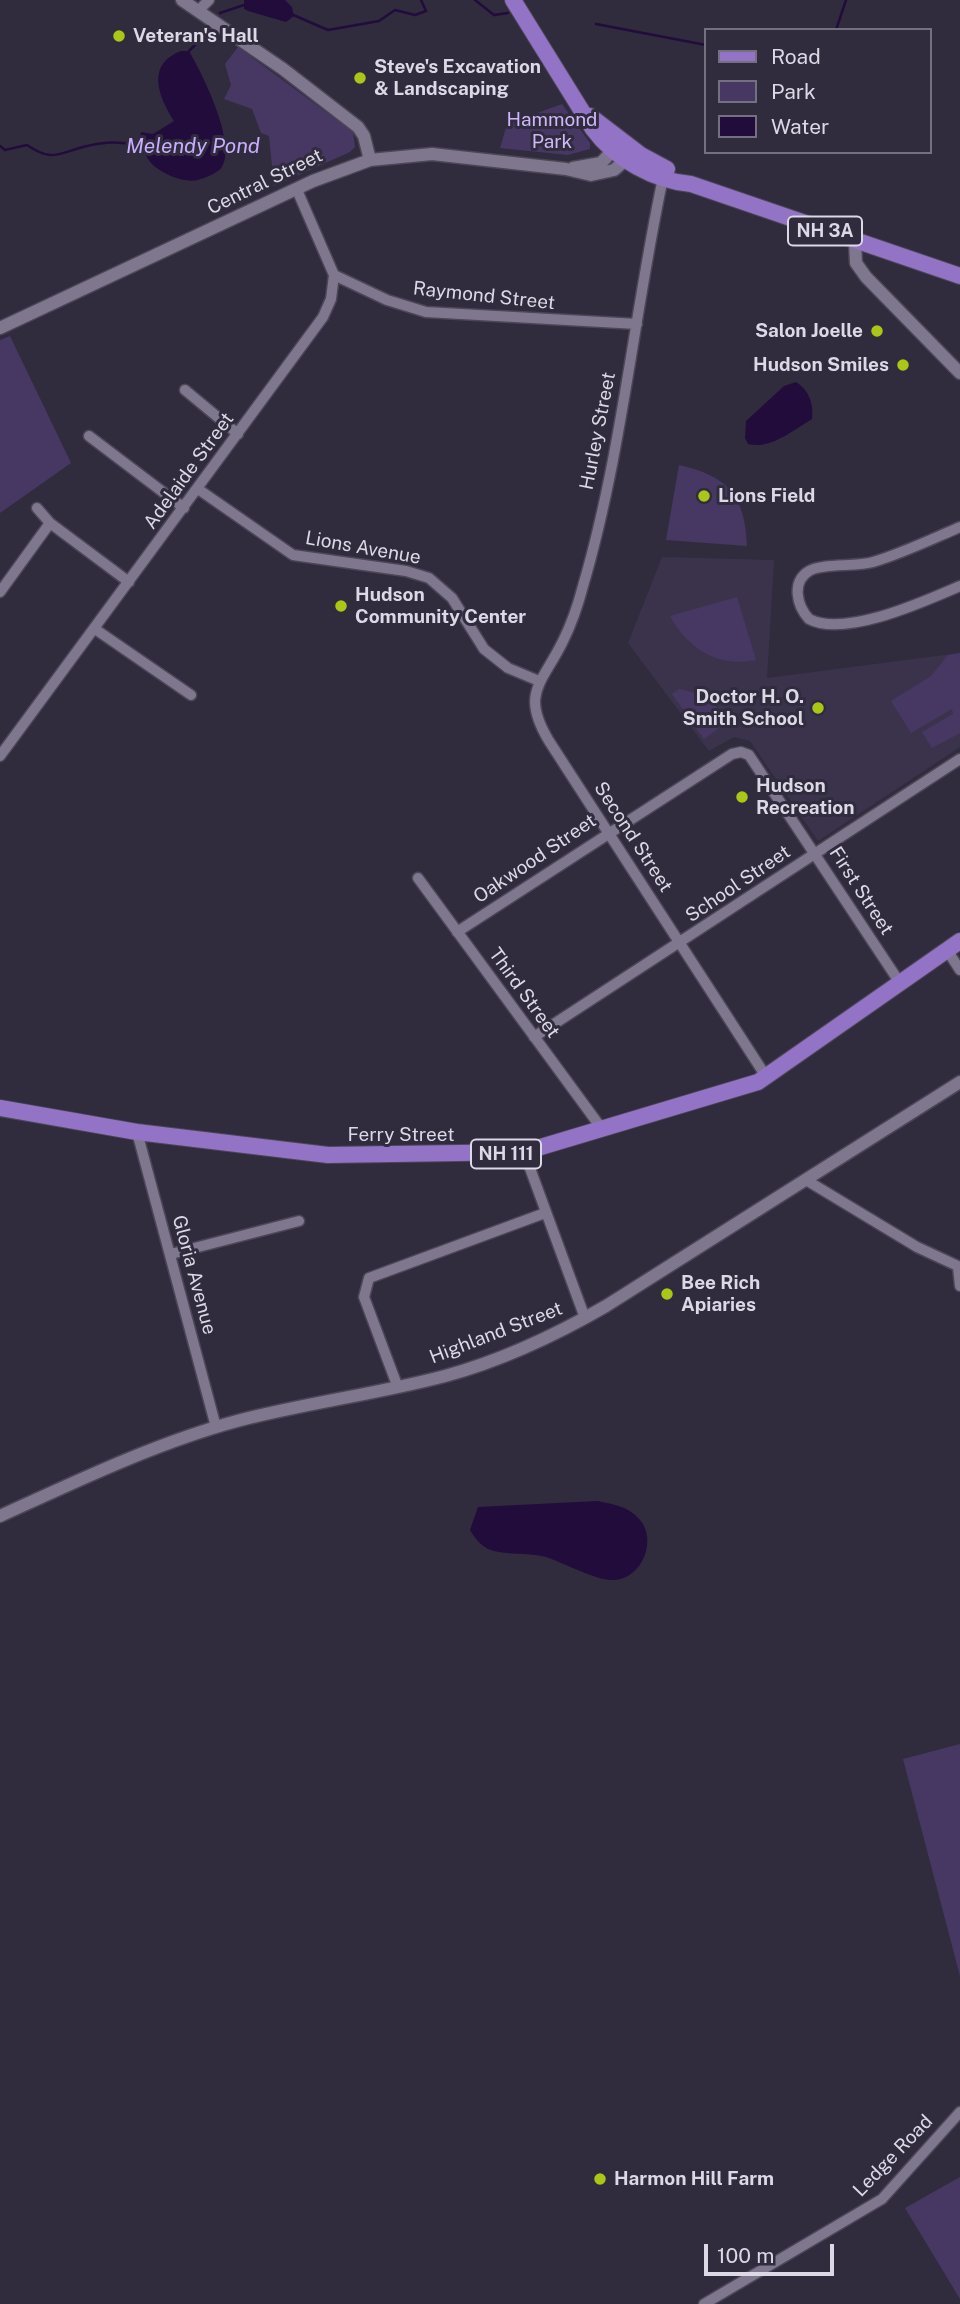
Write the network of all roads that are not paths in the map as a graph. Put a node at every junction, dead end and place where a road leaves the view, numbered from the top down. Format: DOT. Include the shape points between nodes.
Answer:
graph roads {
  1 [pos="182,0"];
  2 [pos="209,0"];
  3 [pos="513,0"];
  4 [pos="199,10"];
  5 [pos="624,150"];
  6 [pos="370,160"];
  7 [pos="663,178"];
  8 [pos="691,184"];
  9 [pos="297,190"];
  10 [pos="855,242"];
  11 [pos="334,275"];
  12 [pos="960,276"];
  13 [pos="637,324"];
  14 [pos="0,328"];
  15 [pos="960,373"];
  16 [pos="185,390"];
  17 [pos="238,434"];
  18 [pos="89,436"];
  19 [pos="198,489"];
  20 [pos="37,508"];
  21 [pos="184,508"];
  22 [pos="50,523"];
  23 [pos="960,527"];
  24 [pos="129,582"];
  25 [pos="960,586"];
  26 [pos="0,592"];
  27 [pos="94,629"];
  28 [pos="539,681"];
  29 [pos="191,695"];
  30 [pos="741,752"];
  31 [pos="0,756"];
  32 [pos="960,759"];
  33 [pos="607,832"];
  34 [pos="815,852"];
  35 [pos="418,878"];
  36 [pos="457,932"];
  37 [pos="681,943"];
  38 [pos="954,945"];
  39 [pos="960,970"];
  40 [pos="900,983"];
  41 [pos="534,1037"];
  42 [pos="767,1078"];
  43 [pos="960,1082"];
  44 [pos="0,1108"];
  45 [pos="602,1129"];
  46 [pos="137,1132"];
  47 [pos="524,1153"];
  48 [pos="806,1180"];
  49 [pos="545,1213"];
  50 [pos="299,1221"];
  51 [pos="171,1254"];
  52 [pos="959,1267"];
  53 [pos="960,1286"];
  54 [pos="585,1318"];
  55 [pos="397,1385"];
  56 [pos="216,1427"];
  57 [pos="0,1516"];
  58 [pos="960,2112"];
  59 [pos="704,2304"];
  1 -- 4 [label="street"];
  2 -- 4 [label="street"];
  3 -- 5 [label="main road, NH 3A" via="600,138"];
  4 -- 6 [label="street" via="358,127"];
  5 -- 6 [label="street, Central Street" via="596,165 566,169 432,154"];
  5 -- 7 [label="main road, NH 3A"];
  5 -- 8 [label="main road, NH 3A"];
  6 -- 9 [label="street, Central Street"];
  7 -- 8 [label="main road, NH 3A"];
  7 -- 13 [label="street, Hurley Street"];
  8 -- 10 [label="main road, NH 3A"];
  9 -- 11 [label="street"];
  9 -- 14 [label="street, Central Street"];
  10 -- 12 [label="main road, NH 3A"];
  10 -- 15 [label="street" via="856,263 866,277"];
  11 -- 13 [label="street, Raymond Street" via="426,312"];
  11 -- 17 [label="street, Adelaide Street" via="323,317"];
  13 -- 28 [label="street, Hurley Street" via="589,564 566,634"];
  16 -- 17 [label="street"];
  17 -- 19 [label="street, Adelaide Street"];
  18 -- 21 [label="street"];
  19 -- 21 [label="street, Adelaide Street"];
  19 -- 28 [label="street, Lions Avenue" via="293,555 429,578 452,598 484,649 508,668"];
  20 -- 22 [label="street"];
  21 -- 24 [label="street, Adelaide Street"];
  22 -- 24 [label="street"];
  22 -- 26 [label="street"];
  23 -- 25 [label="street" via="876,561 809,571 799,583 799,602 809,619 832,624 887,616"];
  24 -- 27 [label="street, Adelaide Street"];
  27 -- 29 [label="street"];
  27 -- 31 [label="street, Adelaide Street"];
  28 -- 33 [label="street, Second Street" via="534,707 539,725"];
  30 -- 33 [label="street, Oakwood Street"];
  30 -- 34 [label="street, First Street" via="749,755"];
  32 -- 34 [label="street, School Street"];
  33 -- 36 [label="street, Oakwood Street"];
  33 -- 37 [label="street, Second Street"];
  34 -- 37 [label="street, School Street"];
  34 -- 40 [label="street, First Street"];
  35 -- 36 [label="street, Third Street"];
  36 -- 41 [label="street, Third Street"];
  37 -- 41 [label="street, School Street"];
  37 -- 42 [label="street, Second Street"];
  38 -- 39 [label="street"];
  38 -- 40 [label="main road, Ferry Street / NH 111"];
  40 -- 42 [label="main road, Ferry Street / NH 111"];
  41 -- 45 [label="street, Third Street"];
  42 -- 45 [label="main road, Ferry Street / NH 111"];
  43 -- 48 [label="street, Highland Street"];
  44 -- 46 [label="main road, Ferry Street / NH 111"];
  45 -- 47 [label="main road, Ferry Street / NH 111"];
  46 -- 47 [label="main road, Ferry Street / NH 111" via="343,1157"];
  46 -- 51 [label="street, Gloria Avenue"];
  47 -- 49 [label="street"];
  48 -- 52 [label="street"];
  48 -- 54 [label="street, Highland Street"];
  49 -- 54 [label="street"];
  49 -- 55 [label="street" via="369,1278 364,1297"];
  50 -- 51 [label="street"];
  51 -- 56 [label="street, Gloria Avenue"];
  52 -- 53 [label="street"];
  54 -- 55 [label="street, Highland Street" via="474,1366"];
  55 -- 56 [label="street, Highland Street"];
  56 -- 57 [label="street, Highland Street"];
  58 -- 59 [label="street, Ledge Road" via="882,2199"];
}
